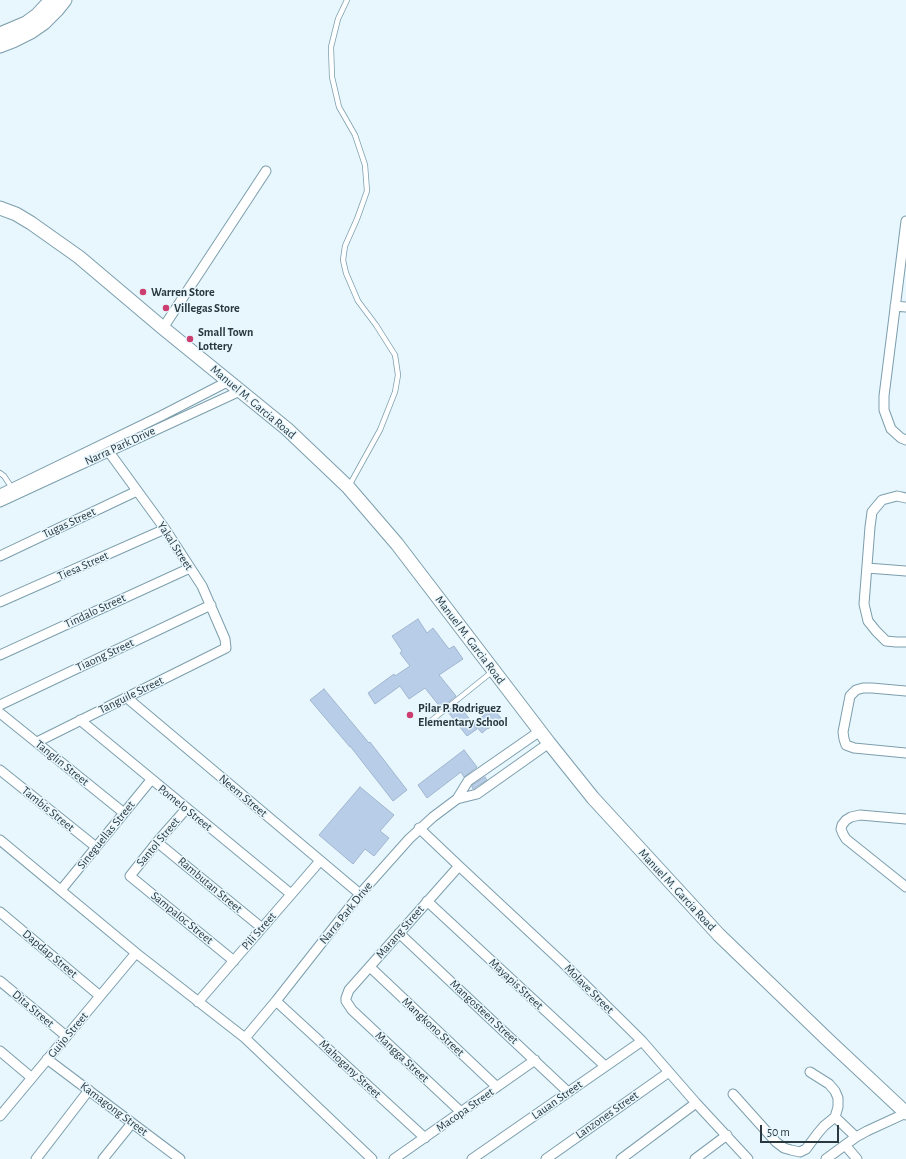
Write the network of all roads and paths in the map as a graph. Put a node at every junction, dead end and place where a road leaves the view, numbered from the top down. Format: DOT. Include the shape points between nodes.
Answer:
graph roads {
  1 [pos="51,0"];
  2 [pos="65,0"];
  3 [pos="347,0"];
  4 [pos="0,34"];
  5 [pos="0,46"];
  6 [pos="266,171"];
  7 [pos="0,208"];
  8 [pos="906,221"];
  9 [pos="895,306"];
  10 [pos="906,307"];
  11 [pos="163,328"];
  12 [pos="229,381"];
  13 [pos="240,391"];
  14 [pos="906,440"];
  15 [pos="109,452"];
  16 [pos="0,473"];
  17 [pos="348,487"];
  18 [pos="14,491"];
  19 [pos="137,491"];
  20 [pos="0,494"];
  21 [pos="906,498"];
  22 [pos="0,502"];
  23 [pos="165,529"];
  24 [pos="0,556"];
  25 [pos="190,568"];
  26 [pos="867,568"];
  27 [pos="906,571"];
  28 [pos="0,602"];
  29 [pos="211,605"];
  30 [pos="906,642"];
  31 [pos="226,648"];
  32 [pos="0,655"];
  33 [pos="494,670"];
  34 [pos="906,691"];
  35 [pos="126,697"];
  36 [pos="0,705"];
  37 [pos="0,713"];
  38 [pos="80,720"];
  39 [pos="432,720"];
  40 [pos="540,731"];
  41 [pos="37,742"];
  42 [pos="549,743"];
  43 [pos="906,753"];
  44 [pos="0,770"];
  45 [pos="151,780"];
  46 [pos="457,799"];
  47 [pos="187,808"];
  48 [pos="124,813"];
  49 [pos="906,819"];
  50 [pos="419,828"];
  51 [pos="0,840"];
  52 [pos="157,842"];
  53 [pos="96,848"];
  54 [pos="320,861"];
  55 [pos="459,866"];
  56 [pos="130,876"];
  57 [pos="906,887"];
  58 [pos="61,890"];
  59 [pos="291,894"];
  60 [pos="360,894"];
  61 [pos="427,901"];
  62 [pos="0,912"];
  63 [pos="262,928"];
  64 [pos="399,933"];
  65 [pos="136,953"];
  66 [pos="234,961"];
  67 [pos="370,967"];
  68 [pos="0,981"];
  69 [pos="100,996"];
  70 [pos="276,1001"];
  71 [pos="346,1001"];
  72 [pos="198,1002"];
  73 [pos="66,1036"];
  74 [pos="245,1038"];
  75 [pos="642,1041"];
  76 [pos="0,1051"];
  77 [pos="47,1060"];
  78 [pos="535,1060"];
  79 [pos="605,1066"];
  80 [pos="669,1072"];
  81 [pos="810,1072"];
  82 [pos="32,1078"];
  83 [pos="497,1087"];
  84 [pos="89,1090"];
  85 [pos="568,1092"];
  86 [pos="733,1094"];
  87 [pos="696,1103"];
  88 [pos="461,1112"];
  89 [pos="906,1113"];
  90 [pos="0,1116"];
  91 [pos="836,1117"];
  92 [pos="132,1123"];
  93 [pos="727,1135"];
  94 [pos="856,1137"];
  95 [pos="425,1138"];
  96 [pos="845,1145"];
  97 [pos="175,1158"];
  98 [pos="36,1159"];
  99 [pos="103,1159"];
  100 [pos="372,1159"];
  101 [pos="394,1159"];
  102 [pos="472,1159"];
  103 [pos="546,1159"];
  104 [pos="621,1159"];
  105 [pos="695,1159"];
  106 [pos="748,1159"];
  107 [pos="826,1159"];
  108 [pos="857,1159"];
  1 -- 4 [label="main road" via="38,15"];
  2 -- 5 [label="main road" via="44,23 14,41"];
  3 -- 17 [label="lane" via="338,19 331,47 332,77 339,107 355,135 365,165 367,191 345,246 343,260 358,301 395,355 398,375 395,392 380,430"];
  6 -- 11 [label="street"];
  7 -- 11 [label="main road, Manuel M. Garcia Road" via="31,223 79,257"];
  8 -- 9 [label="street"];
  9 -- 10 [label="street"];
  9 -- 14 [label="street" via="884,410 891,429"];
  11 -- 12 [label="main road, Manuel M. Garcia Road"];
  12 -- 13 [label="main road, Manuel M. Garcia Road"];
  12 -- 18 [label="street, Narra Park Drive"];
  13 -- 15 [label="street, Narra Park Drive"];
  13 -- 17 [label="main road, Manuel M. Garcia Road" via="287,429"];
  15 -- 18 [label="street, Narra Park Drive"];
  15 -- 19 [label="street, Yakal Street"];
  16 -- 18 [label="lane"];
  17 -- 33 [label="main road, Manuel M. Garcia Road" via="397,544"];
  18 -- 20 [label="street, Narra Park Drive"];
  18 -- 22 [label="street, Narra Park Drive"];
  19 -- 23 [label="street, Yakal Street"];
  19 -- 24 [label="street, Tugas Street"];
  21 -- 26 [label="street" via="897,496 882,500 872,512"];
  23 -- 25 [label="street, Yakal Street"];
  23 -- 28 [label="street, Tiesa Street"];
  25 -- 29 [label="street, Yakal Street"];
  25 -- 32 [label="street, Tindalo Street"];
  26 -- 27 [label="street"];
  26 -- 30 [label="street" via="864,604 868,621 886,640"];
  29 -- 31 [label="street, Yakal Street" via="225,639"];
  29 -- 36 [label="street, Tiaong Street"];
  31 -- 35 [label="street, Tanguile Street"];
  33 -- 39 [label="lane"];
  33 -- 40 [label="main road, Manuel M. Garcia Road"];
  34 -- 43 [label="street" via="872,688 856,690 850,696 844,732 846,745 854,748"];
  35 -- 38 [label="street, Tanguile Street"];
  35 -- 54 [label="street, Neem Street"];
  37 -- 41 [label="street, Tanglin Street"];
  38 -- 41 [label="street, Tanguile Street"];
  38 -- 45 [label="street, Pomelo Street"];
  40 -- 42 [label="main road, Manuel M. Garcia Road"];
  40 -- 46 [label="street, Narra Park Drive" via="468,781"];
  41 -- 48 [label="street, Tanglin Street"];
  42 -- 46 [label="street, Narra Park Drive" via="477,794"];
  42 -- 89 [label="main road, Manuel M. Garcia Road" via="593,798 719,935"];
  44 -- 53 [label="street, Tambis Street"];
  45 -- 47 [label="street, Pomelo Street"];
  45 -- 48 [label="street, Sineguellas Street"];
  46 -- 50 [label="street, Narra Park Drive"];
  47 -- 52 [label="street, Santol Street"];
  47 -- 59 [label="street, Pomelo Street"];
  48 -- 53 [label="street, Sineguellas Street"];
  49 -- 57 [label="street" via="860,815 846,820 841,829 846,839"];
  50 -- 55 [label="street, Molave Street"];
  50 -- 60 [label="street, Narra Park Drive"];
  51 -- 58 [label="street"];
  52 -- 56 [label="street, Santol Street"];
  52 -- 63 [label="street, Rambutan Street"];
  53 -- 58 [label="street, Sineguellas Street"];
  54 -- 59 [label="street, Pili Street"];
  54 -- 60 [label="street, Neem Street"];
  55 -- 61 [label="street, Marang Street"];
  55 -- 75 [label="street, Molave Street"];
  56 -- 66 [label="street, Sampaloc Street"];
  58 -- 65 [label="street"];
  59 -- 63 [label="street, Pili Street"];
  60 -- 70 [label="street, Narra Park Drive"];
  61 -- 64 [label="street, Marang Street"];
  61 -- 79 [label="street, Mayapis Street"];
  62 -- 69 [label="street, Dapdap Street"];
  63 -- 66 [label="street, Pili Street"];
  64 -- 67 [label="street, Marang Street"];
  64 -- 78 [label="street, Mangosteen Street"];
  65 -- 69 [label="street, Guijo Street"];
  65 -- 72 [label="street"];
  66 -- 72 [label="street, Pili Street"];
  67 -- 71 [label="street, Marang Street" via="349,990"];
  67 -- 83 [label="street, Mangkono Street"];
  68 -- 73 [label="street, Dita Street"];
  69 -- 73 [label="street, Guijo Street"];
  70 -- 74 [label="street, Narra Park Drive"];
  70 -- 95 [label="street, Mahogany Street"];
  71 -- 88 [label="street, Mangga Street" via="352,1010"];
  72 -- 74 [label="street"];
  73 -- 77 [label="street, Guijo Street"];
  74 -- 100 [label="street"];
  75 -- 79 [label="street, Lauan Street"];
  75 -- 80 [label="street, Molave Street"];
  76 -- 82 [label="street"];
  77 -- 82 [label="street, Guijo Street"];
  77 -- 84 [label="street, Kamagong Street"];
  78 -- 83 [label="street, Macopa Street"];
  78 -- 85 [label="street, Mangosteen Street"];
  79 -- 85 [label="street, Lauan Street"];
  80 -- 87 [label="street, Molave Street"];
  80 -- 103 [label="street, Lanzones Street"];
  81 -- 91 [label="street" via="835,1091 838,1098"];
  82 -- 90 [label="street, Guijo Street"];
  83 -- 88 [label="street, Macopa Street"];
  84 -- 92 [label="street, Kamagong Street"];
  84 -- 98 [label="street"];
  85 -- 102 [label="street, Lauan Street"];
  86 -- 91 [label="street" via="776,1142 791,1150 806,1150 821,1130"];
  87 -- 93 [label="street, Molave Street"];
  87 -- 104 [label="street"];
  88 -- 95 [label="street, Macopa Street"];
  89 -- 94 [label="street"];
  91 -- 94 [label="street"];
  92 -- 97 [label="street, Kamagong Street"];
  92 -- 99 [label="street"];
  93 -- 105 [label="street"];
  93 -- 106 [label="street, Molave Street"];
  94 -- 96 [label="street"];
  95 -- 101 [label="street, Macopa Street"];
  96 -- 107 [label="street"];
  96 -- 108 [label="street"];
}
